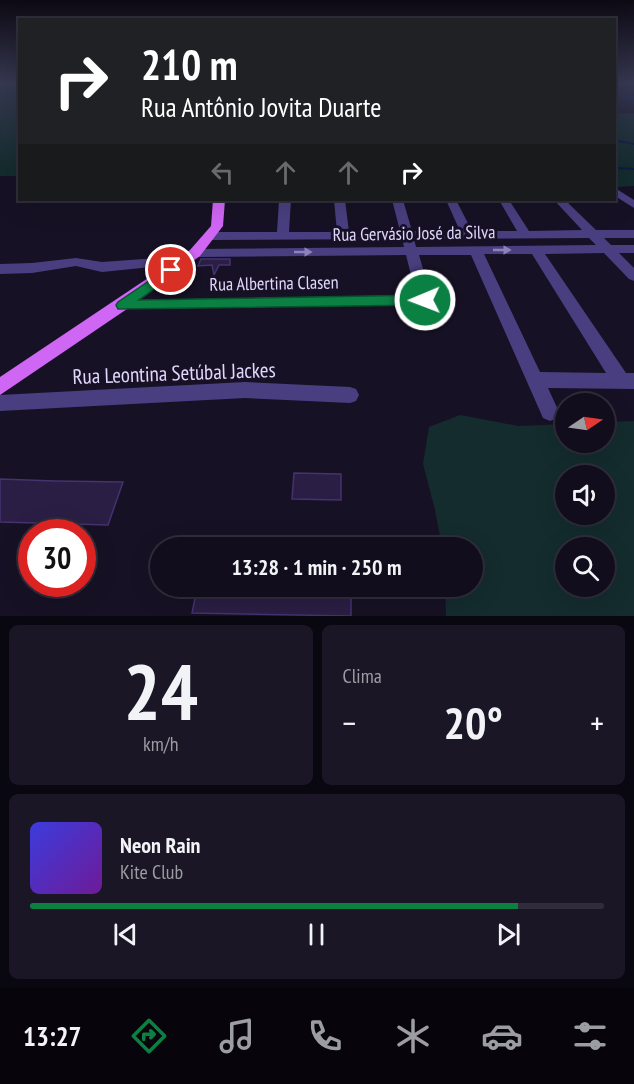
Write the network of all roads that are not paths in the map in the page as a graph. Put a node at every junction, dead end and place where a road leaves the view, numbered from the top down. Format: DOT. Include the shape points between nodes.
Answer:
graph roads {
  1 [pos="616,191"];
  2 [pos="634,191"];
  3 [pos="616,192"];
  4 [pos="219,201"];
  5 [pos="285,201"];
  6 [pos="339,201"];
  7 [pos="397,201"];
  8 [pos="451,201"];
  9 [pos="505,201"];
  10 [pos="560,201"];
  11 [pos="571,201"];
  12 [pos="634,205"];
  13 [pos="526,234"];
  14 [pos="599,234"];
  15 [pos="634,234"];
  16 [pos="343,235"];
  17 [pos="407,235"];
  18 [pos="468,235"];
  19 [pos="211,236"];
  20 [pos="283,236"];
  21 [pos="614,249"];
  22 [pos="634,249"];
  23 [pos="475,250"];
  24 [pos="536,250"];
  25 [pos="411,251"];
  26 [pos="191,256"];
  27 [pos="634,263"];
  28 [pos="0,269"];
  29 [pos="634,276"];
  30 [pos="123,305"];
  31 [pos="535,380"];
  32 [pos="628,381"];
  33 [pos="0,387"];
  34 [pos="350,395"];
  35 [pos="0,403"];
  36 [pos="550,412"];
  1 -- 2 [label="street"];
  3 -- 12 [label="street"];
  4 -- 19 [label="main road" via="218,222"];
  5 -- 20 [label="street"];
  6 -- 16 [label="street"];
  7 -- 17 [label="street"];
  8 -- 18 [label="street"];
  9 -- 13 [label="street"];
  10 -- 14 [label="street"];
  11 -- 14 [label="street"];
  13 -- 14 [label="street, Rua Gervásio José da Silva"];
  13 -- 18 [label="street, Rua Gervásio José da Silva"];
  14 -- 15 [label="street, Rua Gervásio José da Silva"];
  14 -- 21 [label="street"];
  16 -- 17 [label="street, Rua Gervásio José da Silva"];
  16 -- 20 [label="street, Rua Gervásio José da Silva"];
  17 -- 18 [label="street, Rua Gervásio José da Silva"];
  17 -- 25 [label="street"];
  19 -- 20 [label="street, Rua Gervásio José da Silva"];
  19 -- 26 [label="main road"];
  21 -- 22 [label="street, Rua Gervásio José da Silva"];
  21 -- 24 [label="street, Rua Gervásio José da Silva"];
  21 -- 27 [label="street"];
  21 -- 29 [label="street"];
  23 -- 24 [label="street, Rua Gervásio José da Silva, one-way"];
  23 -- 25 [label="street, Rua Gervásio José da Silva"];
  23 -- 31 [label="street"];
  24 -- 32 [label="street"];
  26 -- 25 [label="street, Rua Gervásio José da Silva, one-way"];
  25 -- 30 [label="street, Rua Albertina Clasen" via="425,300"];
  26 -- 28 [label="street, Rua Gervásio José da Silva" via="102,267 76,262"];
  26 -- 30 [label="main road"];
  30 -- 33 [label="main road"];
  31 -- 32 [label="street"];
  31 -- 36 [label="street"];
  34 -- 35 [label="street, Rua Leontina Setúbal Jackes" via="245,390"];
}
